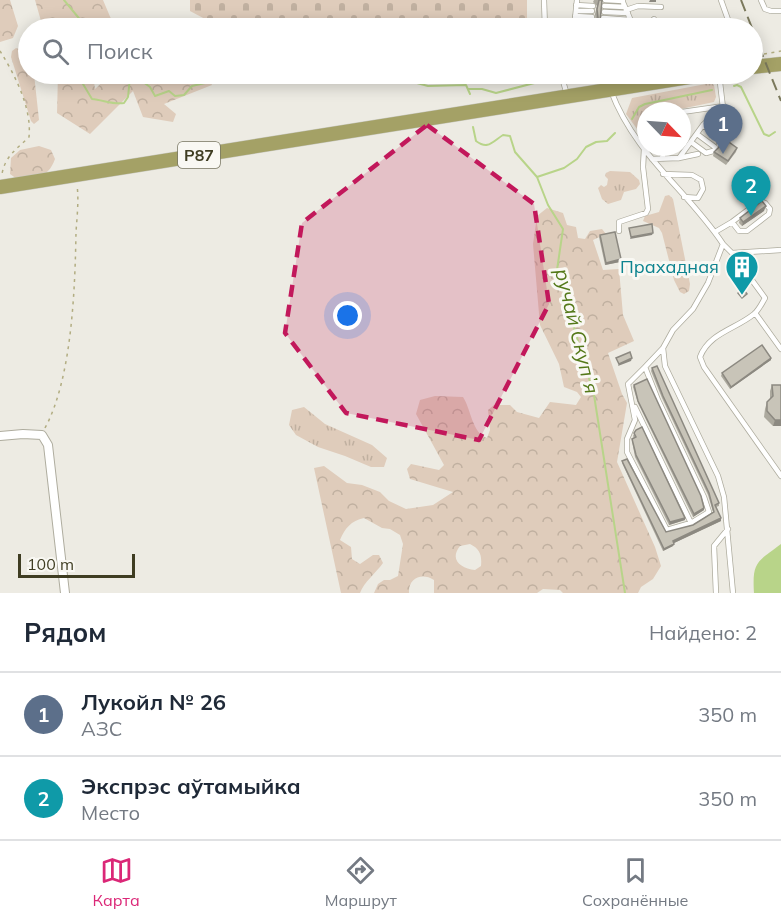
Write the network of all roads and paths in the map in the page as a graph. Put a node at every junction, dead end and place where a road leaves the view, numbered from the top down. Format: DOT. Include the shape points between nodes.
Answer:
graph roads {
  1 [pos="544,0"];
  2 [pos="721,0"];
  3 [pos="761,0"];
  4 [pos="623,1"];
  5 [pos="661,7"];
  6 [pos="626,10"];
  7 [pos="781,11"];
  8 [pos="575,15"];
  9 [pos="603,16"];
  10 [pos="545,18"];
  11 [pos="629,18"];
  12 [pos="727,18"];
  13 [pos="0,51"];
  14 [pos="781,51"];
  15 [pos="763,55"];
  16 [pos="781,64"];
  17 [pos="763,66"];
  18 [pos="564,84"];
  19 [pos="632,84"];
  20 [pos="721,84"];
  21 [pos="610,90"];
  22 [pos="567,98"];
  23 [pos="724,106"];
  24 [pos="691,111"];
  25 [pos="703,125"];
  26 [pos="697,134"];
  27 [pos="637,139"];
  28 [pos="691,142"];
  29 [pos="717,145"];
  30 [pos="698,154"];
  31 [pos="644,156"];
  32 [pos="650,156"];
  33 [pos="663,156"];
  34 [pos="679,158"];
  35 [pos="652,159"];
  36 [pos="663,159"];
  37 [pos="663,174"];
  38 [pos="74,176"];
  39 [pos="1,187"];
  40 [pos="684,197"];
  41 [pos="732,222"];
  42 [pos="619,231"];
  43 [pos="715,232"];
  44 [pos="723,244"];
  45 [pos="781,250"];
  46 [pos="732,253"];
  47 [pos="755,313"];
  48 [pos="663,348"];
  49 [pos="781,350"];
  50 [pos="645,367"];
  51 [pos="633,403"];
  52 [pos="42,435"];
  53 [pos="0,436"];
  54 [pos="781,476"];
  55 [pos="691,523"];
  56 [pos="728,529"];
  57 [pos="65,593"];
  58 [pos="716,593"];
  59 [pos="733,593"];
  1 -- 10 [label="lane"];
  2 -- 12 [label="lane"];
  3 -- 7 [label="lane" via="765,9"];
  4 -- 6 [label="lane"];
  4 -- 9 [label="lane"];
  5 -- 6 [label="lane"];
  6 -- 9 [label="lane"];
  6 -- 11 [label="lane"];
  8 -- 8 [label="lane" via="592,16"];
  13 -- 39 [label="path" via="22,94 30,126 29,137 7,159"];
  14 -- 15 [label="path"];
  16 -- 17 [label="main road"];
  18 -- 22 [label="lane"];
  19 -- 21 [label="main road, Р87"];
  20 -- 23 [label="lane"];
  21 -- 22 [label="main road, Р87"];
  21 -- 27 [label="lane" via="619,113"];
  22 -- 38 [label="main road, Р87"];
  23 -- 24 [label="lane"];
  23 -- 25 [label="lane"];
  23 -- 29 [label="lane" via="726,133"];
  25 -- 26 [label="lane"];
  25 -- 29 [label="lane"];
  26 -- 28 [label="lane"];
  26 -- 29 [label="lane"];
  28 -- 29 [label="lane" via="706,153"];
  30 -- 34 [label="lane"];
  31 -- 42 [label="lane" via="648,209 619,222"];
  32 -- 35 [label="lane"];
  33 -- 36 [label="lane"];
  34 -- 36 [label="lane"];
  35 -- 36 [label="lane"];
  35 -- 37 [label="lane"];
  37 -- 40 [label="lane"];
  37 -- 40 [label="lane" via="692,175 701,180 703,189 698,198"];
  38 -- 39 [label="main road, Р87"];
  38 -- 52 [label="path" via="76,247 70,328 63,380 54,412"];
  40 -- 43 [label="lane"];
  41 -- 41 [label="lane" via="760,201 770,209 747,231 739,231"];
  41 -- 43 [label="lane"];
  43 -- 44 [label="lane"];
  44 -- 46 [label="lane"];
  44 -- 48 [label="lane" via="693,309 673,330"];
  45 -- 46 [label="lane"];
  46 -- 47 [label="lane" via="765,298"];
  47 -- 49 [label="lane"];
  47 -- 54 [label="lane" via="712,339 700,357"];
  48 -- 50 [label="lane"];
  48 -- 56 [label="lane" via="665,366 718,476"];
  50 -- 51 [label="lane" via="628,384"];
  50 -- 55 [label="lane" via="709,512"];
  51 -- 55 [label="lane"];
  51 -- 55 [label="lane" via="635,420 627,439 627,452 667,530"];
  52 -- 53 [label="street"];
  52 -- 57 [label="street" via="48,445"];
  56 -- 58 [label="lane" via="714,546"];
  56 -- 59 [label="lane"];
}
